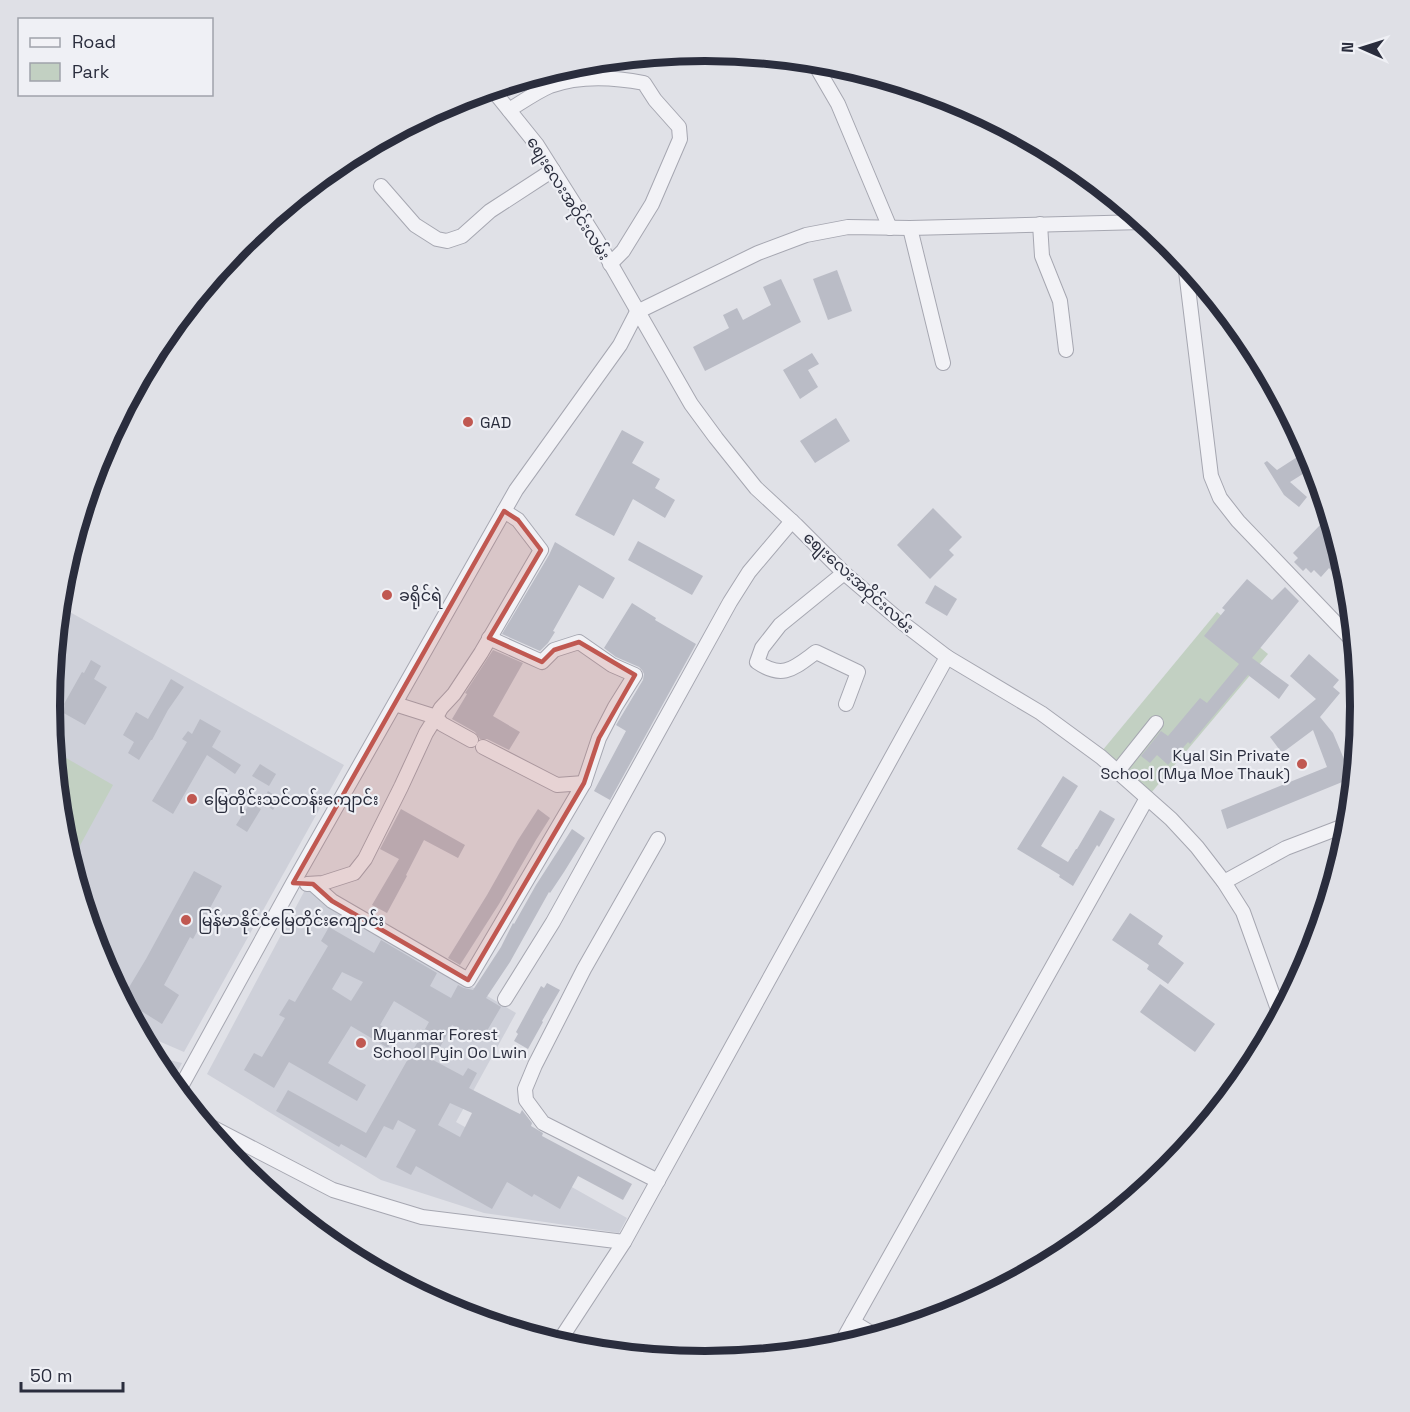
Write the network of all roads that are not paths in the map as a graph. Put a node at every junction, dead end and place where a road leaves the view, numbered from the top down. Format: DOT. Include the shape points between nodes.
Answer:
graph roads {
  1 [pos="819,71"];
  2 [pos="497,95"];
  3 [pos="509,110"];
  4 [pos="554,170"];
  5 [pos="381,186"];
  6 [pos="1131,222"];
  7 [pos="1040,224"];
  8 [pos="890,228"];
  9 [pos="910,228"];
  10 [pos="610,264"];
  11 [pos="1187,278"];
  12 [pos="638,312"];
  13 [pos="1066,350"];
  14 [pos="943,363"];
  15 [pos="504,511"];
  16 [pos="792,521"];
  17 [pos="844,573"];
  18 [pos="1345,633"];
  19 [pos="489,638"];
  20 [pos="947,657"];
  21 [pos="395,704"];
  22 [pos="846,704"];
  23 [pos="436,717"];
  24 [pos="1156,723"];
  25 [pos="1117,772"];
  26 [pos="584,783"];
  27 [pos="1147,798"];
  28 [pos="1339,828"];
  29 [pos="658,839"];
  30 [pos="1224,882"];
  31 [pos="293,883"];
  32 [pos="313,884"];
  33 [pos="506,999"];
  34 [pos="1276,1005"];
  35 [pos="183,1084"];
  36 [pos="221,1132"];
  37 [pos="658,1181"];
  38 [pos="624,1242"];
  39 [pos="853,1322"];
  40 [pos="867,1330"];
  41 [pos="563,1335"];
  42 [pos="845,1336"];
  1 -- 8 [label="street" via="838,104"];
  2 -- 3 [label="street, စျေးလေးအဝိုင်းလမ်း"];
  3 -- 4 [label="street, စျေးလေးအဝိုင်းလမ်း"];
  3 -- 10 [label="street" via="549,87 580,78 625,79 644,83 680,127 680,139 652,204"];
  4 -- 5 [label="street" via="490,211 462,236 447,241 415,225"];
  4 -- 10 [label="street, စျေးလေးအဝိုင်းလမ်း"];
  6 -- 7 [label="street"];
  7 -- 9 [label="street"];
  7 -- 13 [label="street" via="1042,256 1060,301"];
  8 -- 9 [label="street"];
  8 -- 12 [label="street" via="848,227 806,235 758,253"];
  9 -- 14 [label="street"];
  10 -- 12 [label="street, စျေးလေးအဝိုင်းလမ်း"];
  11 -- 18 [label="street" via="1211,476 1220,498"];
  12 -- 15 [label="street" via="620,345"];
  12 -- 16 [label="street, စျေးလေးအဝိုင်းလမ်း" via="691,404 716,438 756,488"];
  15 -- 19 [label="street" via="518,520 541,550"];
  15 -- 21 [label="street"];
  16 -- 17 [label="street, စျေးလေးအဝိုင်းလမ်း"];
  16 -- 33 [label="street" via="749,572 730,602 553,922"];
  17 -- 20 [label="street, စျေးလေးအဝိုင်းလမ်း"];
  17 -- 22 [label="street" via="780,625 762,648 757,662 768,670 789,671 816,652 858,672"];
  19 -- 23 [label="street"];
  19 -- 26 [label="street" via="542,662 554,650 579,642 612,665 635,675 599,738"];
  20 -- 25 [label="street, စျေးလေးအဝိုင်းလမ်း" via="1041,713"];
  20 -- 37 [label="street"];
  21 -- 23 [label="street"];
  21 -- 31 [label="street"];
  23 -- 26 [label="street" via="442,724 557,785"];
  23 -- 32 [label="street" via="354,873"];
  24 -- 25 [label="street"];
  25 -- 27 [label="street, စျေးလေးအဝိုင်းလမ်း"];
  26 -- 32 [label="street" via="468,980 332,901"];
  27 -- 30 [label="street, စျေးလေးအဝိုင်းလမ်း" via="1197,847"];
  27 -- 39 [label="street"];
  28 -- 30 [label="street" via="1286,848"];
  29 -- 37 [label="street" via="584,969 525,1089 526,1100 543,1123"];
  30 -- 34 [label="street, စျေးလေးအဝိုင်းလမ်း" via="1243,912"];
  31 -- 32 [label="street"];
  31 -- 35 [label="street"];
  36 -- 38 [label="street" via="333,1190 422,1217"];
  37 -- 38 [label="street"];
  38 -- 41 [label="street"];
  39 -- 40 [label="street"];
  39 -- 42 [label="street"];
}
